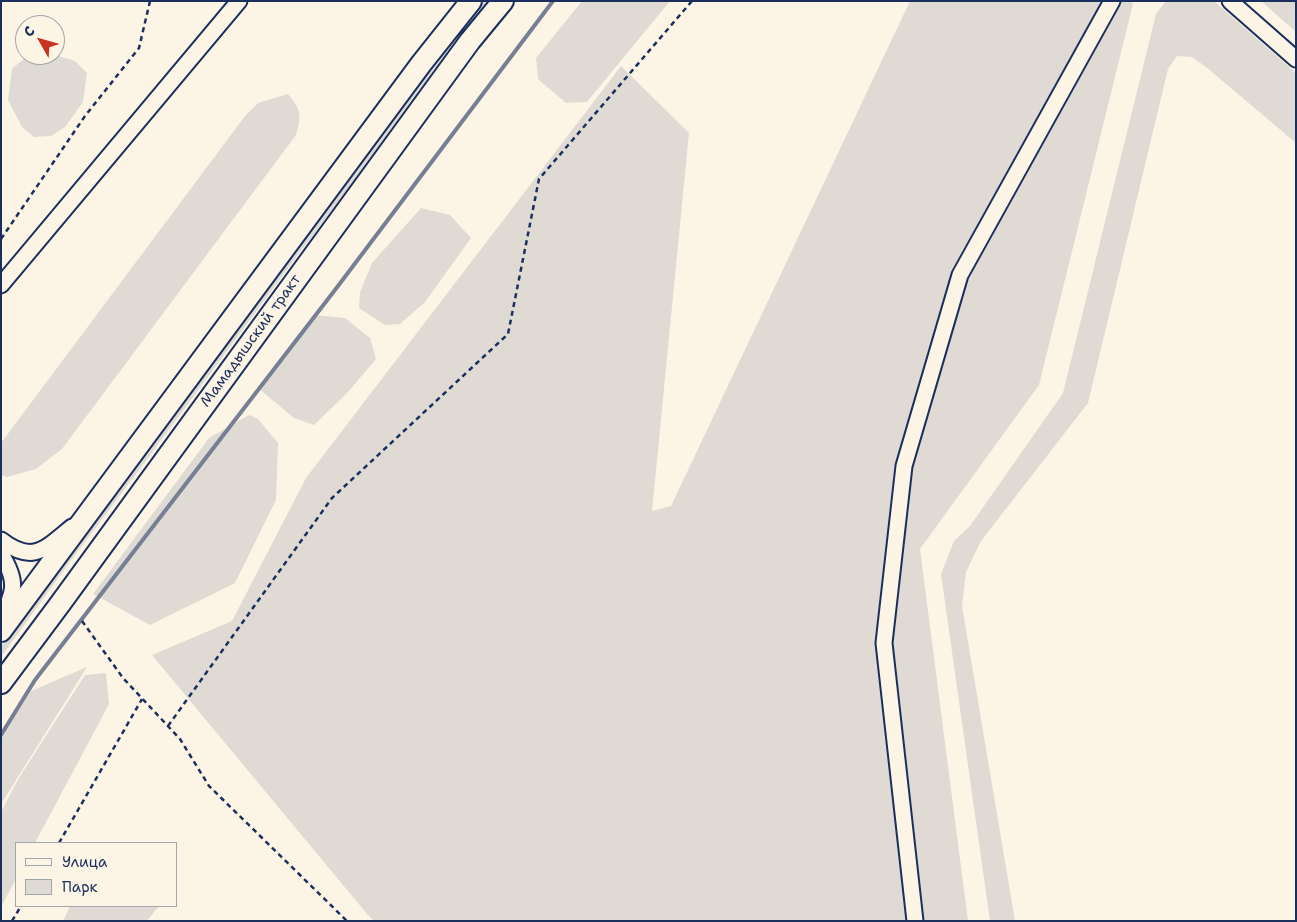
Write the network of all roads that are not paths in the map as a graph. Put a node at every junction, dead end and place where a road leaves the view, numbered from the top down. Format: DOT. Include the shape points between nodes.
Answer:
graph roads {
  1 [pos="238,1"];
  2 [pos="471,1"];
  3 [pos="503,1"];
  4 [pos="1112,1"];
  5 [pos="1230,1"];
  6 [pos="1296,60"];
  7 [pos="1,285"];
  8 [pos="85,517"];
  9 [pos="1,540"];
  10 [pos="1,554"];
  11 [pos="1,617"];
  12 [pos="1,631"];
  13 [pos="1,683"];
  14 [pos="915,921"];
  1 -- 7 [label="street"];
  2 -- 8 [label="main road, Мамадышский тракт"];
  3 -- 13 [label="main road, Мамадышский тракт" via="470,41"];
  4 -- 14 [label="street" via="960,275 904,466 884,643"];
  5 -- 6 [label="street"];
  8 -- 9 [label="street" via="35,552 18,550"];
  8 -- 12 [label="main road, Мамадышский тракт"];
  10 -- 11 [label="street" via="13,584 10,600"];
}
